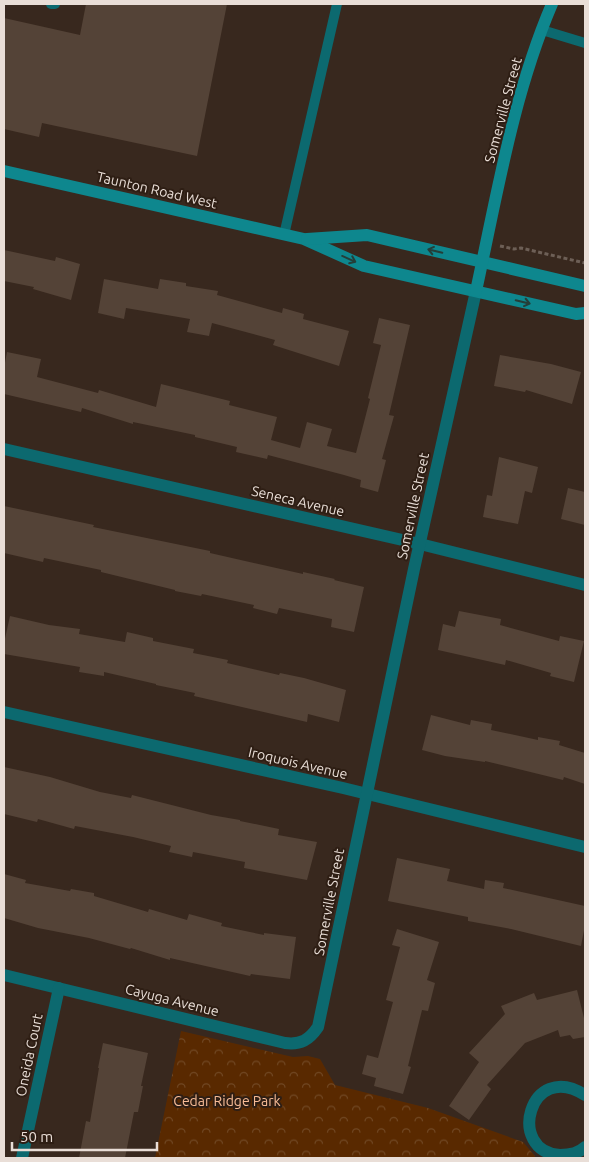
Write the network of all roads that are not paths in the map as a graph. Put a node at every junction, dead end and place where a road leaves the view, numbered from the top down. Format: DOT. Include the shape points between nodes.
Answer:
graph roads {
  1 [pos="337,4"];
  2 [pos="552,4"];
  3 [pos="542,30"];
  4 [pos="585,43"];
  5 [pos="4,171"];
  6 [pos="284,235"];
  7 [pos="304,239"];
  8 [pos="482,262"];
  9 [pos="585,286"];
  10 [pos="476,291"];
  11 [pos="585,313"];
  12 [pos="4,449"];
  13 [pos="420,544"];
  14 [pos="585,585"];
  15 [pos="4,712"];
  16 [pos="367,794"];
  17 [pos="585,847"];
  18 [pos="4,975"];
  19 [pos="59,988"];
  20 [pos="321,1018"];
  21 [pos="585,1095"];
  22 [pos="585,1146"];
  23 [pos="22,1158"];
  1 -- 6 [label="lane"];
  2 -- 3 [label="main road, Somerville Street"];
  3 -- 4 [label="lane"];
  3 -- 8 [label="main road, Somerville Street" via="511,130"];
  5 -- 6 [label="main road, Taunton Road West"];
  6 -- 7 [label="main road, Taunton Road West"];
  8 -- 7 [label="main road, Taunton Road West, one-way" via="366,236"];
  7 -- 10 [label="main road, Taunton Road West, one-way" via="364,266"];
  8 -- 9 [label="main road, Taunton Road West"];
  8 -- 10 [label="main road, Somerville Street"];
  10 -- 11 [label="main road, Taunton Road West, one-way" via="576,314"];
  10 -- 13 [label="street, Somerville Street"];
  12 -- 13 [label="street, Seneca Avenue"];
  13 -- 14 [label="street, Seneca Avenue"];
  13 -- 16 [label="street, Somerville Street"];
  15 -- 16 [label="street, Iroquois Avenue"];
  16 -- 17 [label="street, Iroquois Avenue"];
  16 -- 20 [label="street, Somerville Street"];
  18 -- 19 [label="street, Cayuga Avenue"];
  19 -- 20 [label="street, Cayuga Avenue" via="285,1043 307,1040"];
  19 -- 23 [label="street, Oneida Court"];
  21 -- 22 [label="street" via="570,1087 546,1091 532,1106 529,1117 530,1132 544,1150 568,1155"];
}
